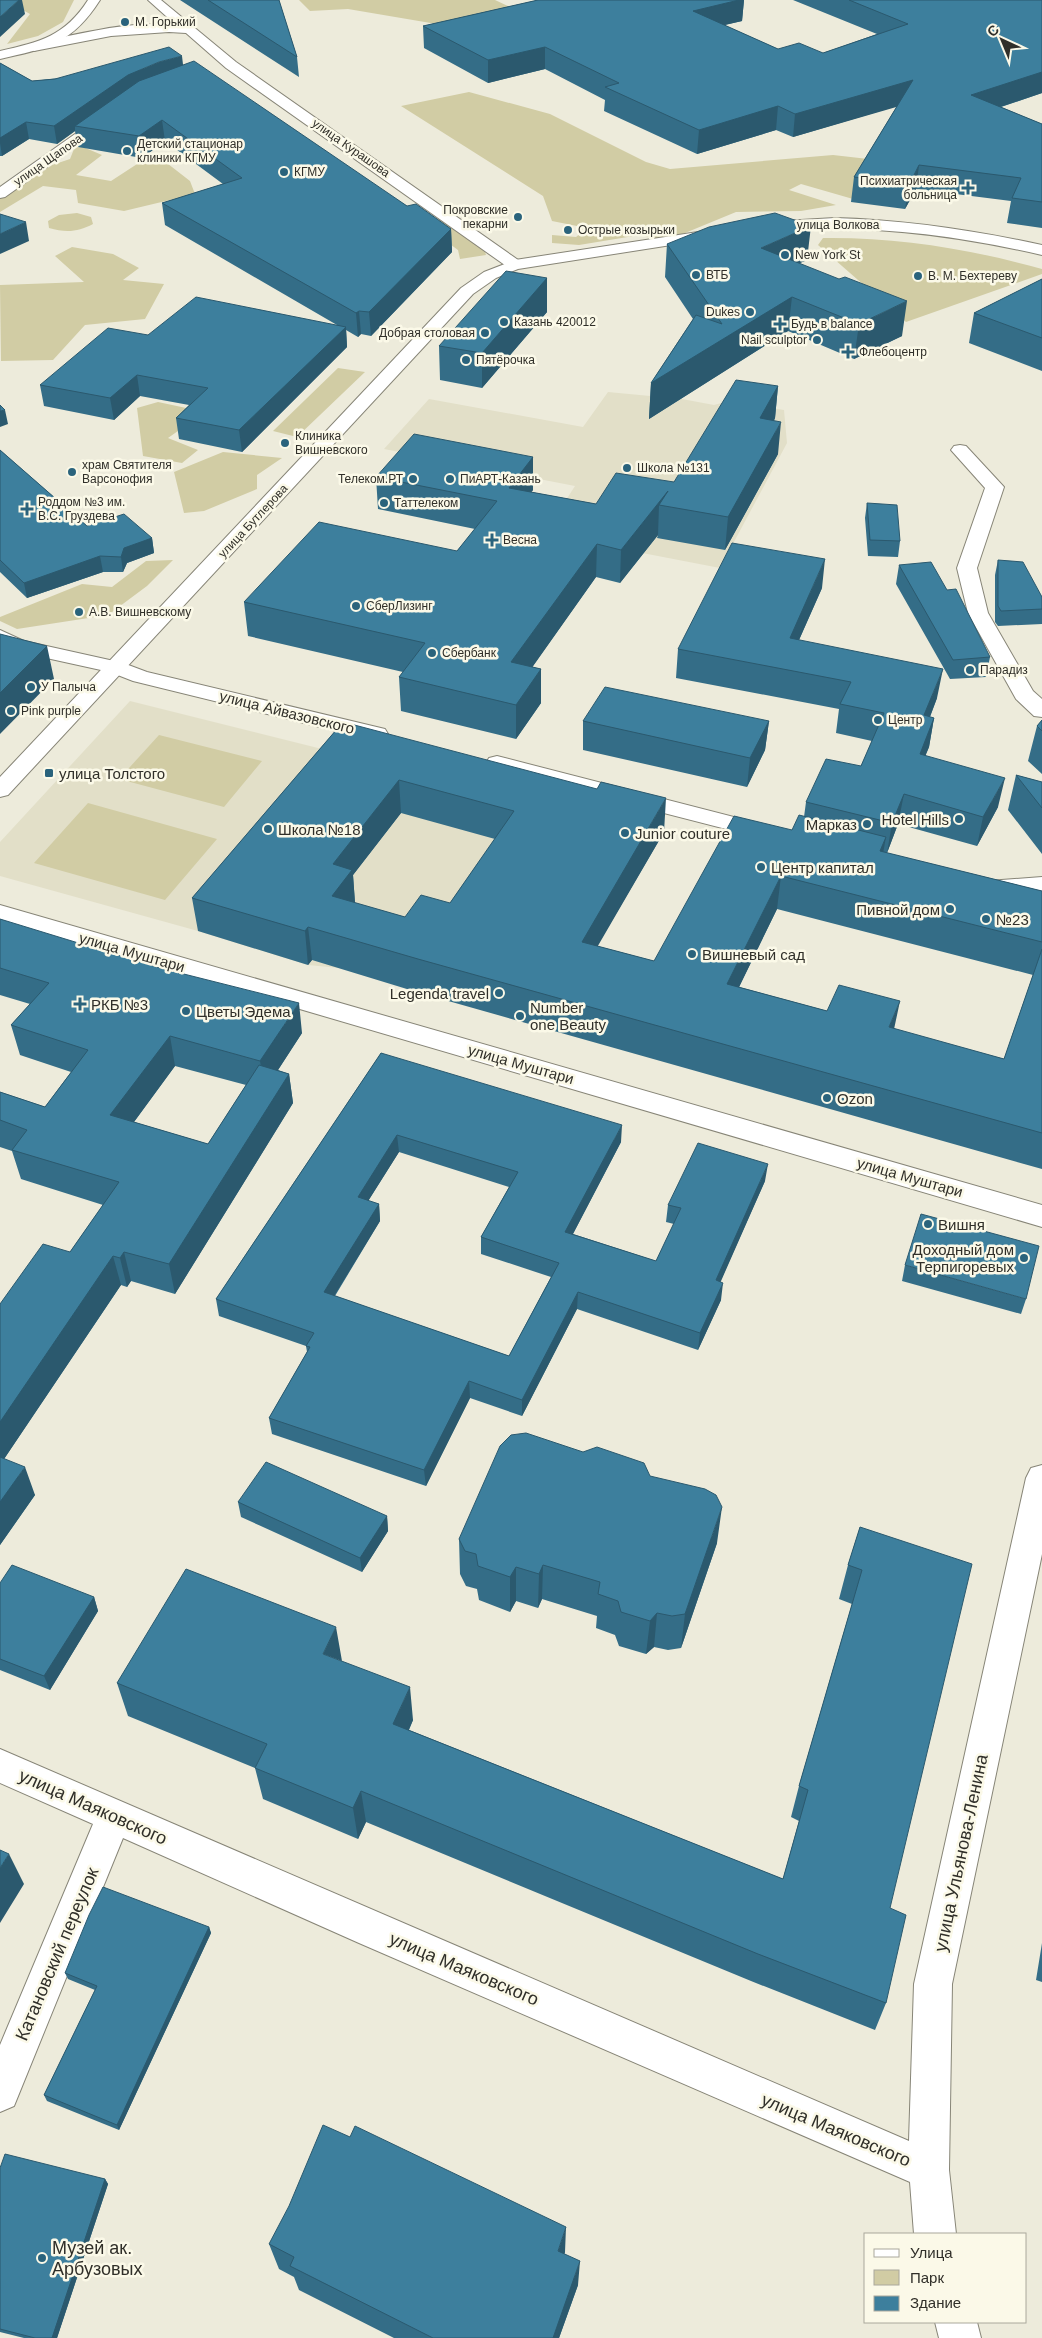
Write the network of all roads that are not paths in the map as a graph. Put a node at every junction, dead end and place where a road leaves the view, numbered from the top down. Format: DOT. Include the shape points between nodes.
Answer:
graph roads {
  1 [pos="94,0"];
  2 [pos="154,0"];
  3 [pos="189,30"];
  4 [pos="34,47"];
  5 [pos="0,55"];
  6 [pos="120,108"];
  7 [pos="0,194"];
  8 [pos="754,229"];
  9 [pos="725,233"];
  10 [pos="1042,250"];
  11 [pos="515,265"];
  12 [pos="960,450"];
  13 [pos="0,636"];
  14 [pos="116,668"];
  15 [pos="1042,711"];
  16 [pos="395,738"];
  17 [pos="479,759"];
  18 [pos="0,790"];
  19 [pos="789,838"];
  20 [pos="966,883"];
  21 [pos="1042,885"];
  22 [pos="0,913"];
  23 [pos="1042,1216"];
  24 [pos="1042,1478"];
  25 [pos="0,1766"];
  26 [pos="114,1818"];
  27 [pos="0,2092"];
  28 [pos="929,2170"];
  29 [pos="935,2233"];
  30 [pos="956,2323"];
  31 [pos="960,2338"];
  1 -- 4 [label="street" via="70,32"];
  2 -- 3 [label="street, улица Курашова"];
  3 -- 4 [label="street" via="133,27"];
  3 -- 11 [label="street, улица Курашова" via="225,66"];
  4 -- 5 [label="street"];
  6 -- 7 [label="street, улица Щапова"];
  8 -- 10 [label="street, улица Волкова" via="801,223 891,225"];
  9 -- 11 [label="street"];
  11 -- 14 [label="street, улица Бутлерова" via="490,275 467,291"];
  12 -- 15 [label="street" via="994,487 967,568 978,612 1024,694"];
  13 -- 14 [label="street" via="17,646"];
  14 -- 16 [label="street, улица Айвазовского" via="140,677"];
  14 -- 18 [label="street, улица Бутлерова"];
  17 -- 19 [label="street"];
  20 -- 21 [label="street" via="994,890"];
  22 -- 23 [label="street, улица Муштари"];
  24 -- 28 [label="street, улица Ульянова-Ленина" via="933,1984"];
  25 -- 26 [label="street, улица Маяковского"];
  26 -- 27 [label="street, Катановский переулок"];
  26 -- 28 [label="street, улица Маяковского"];
  28 -- 29 [label="street, улица Ульянова-Ленина"];
  30 -- 31 [label="street"];
}
